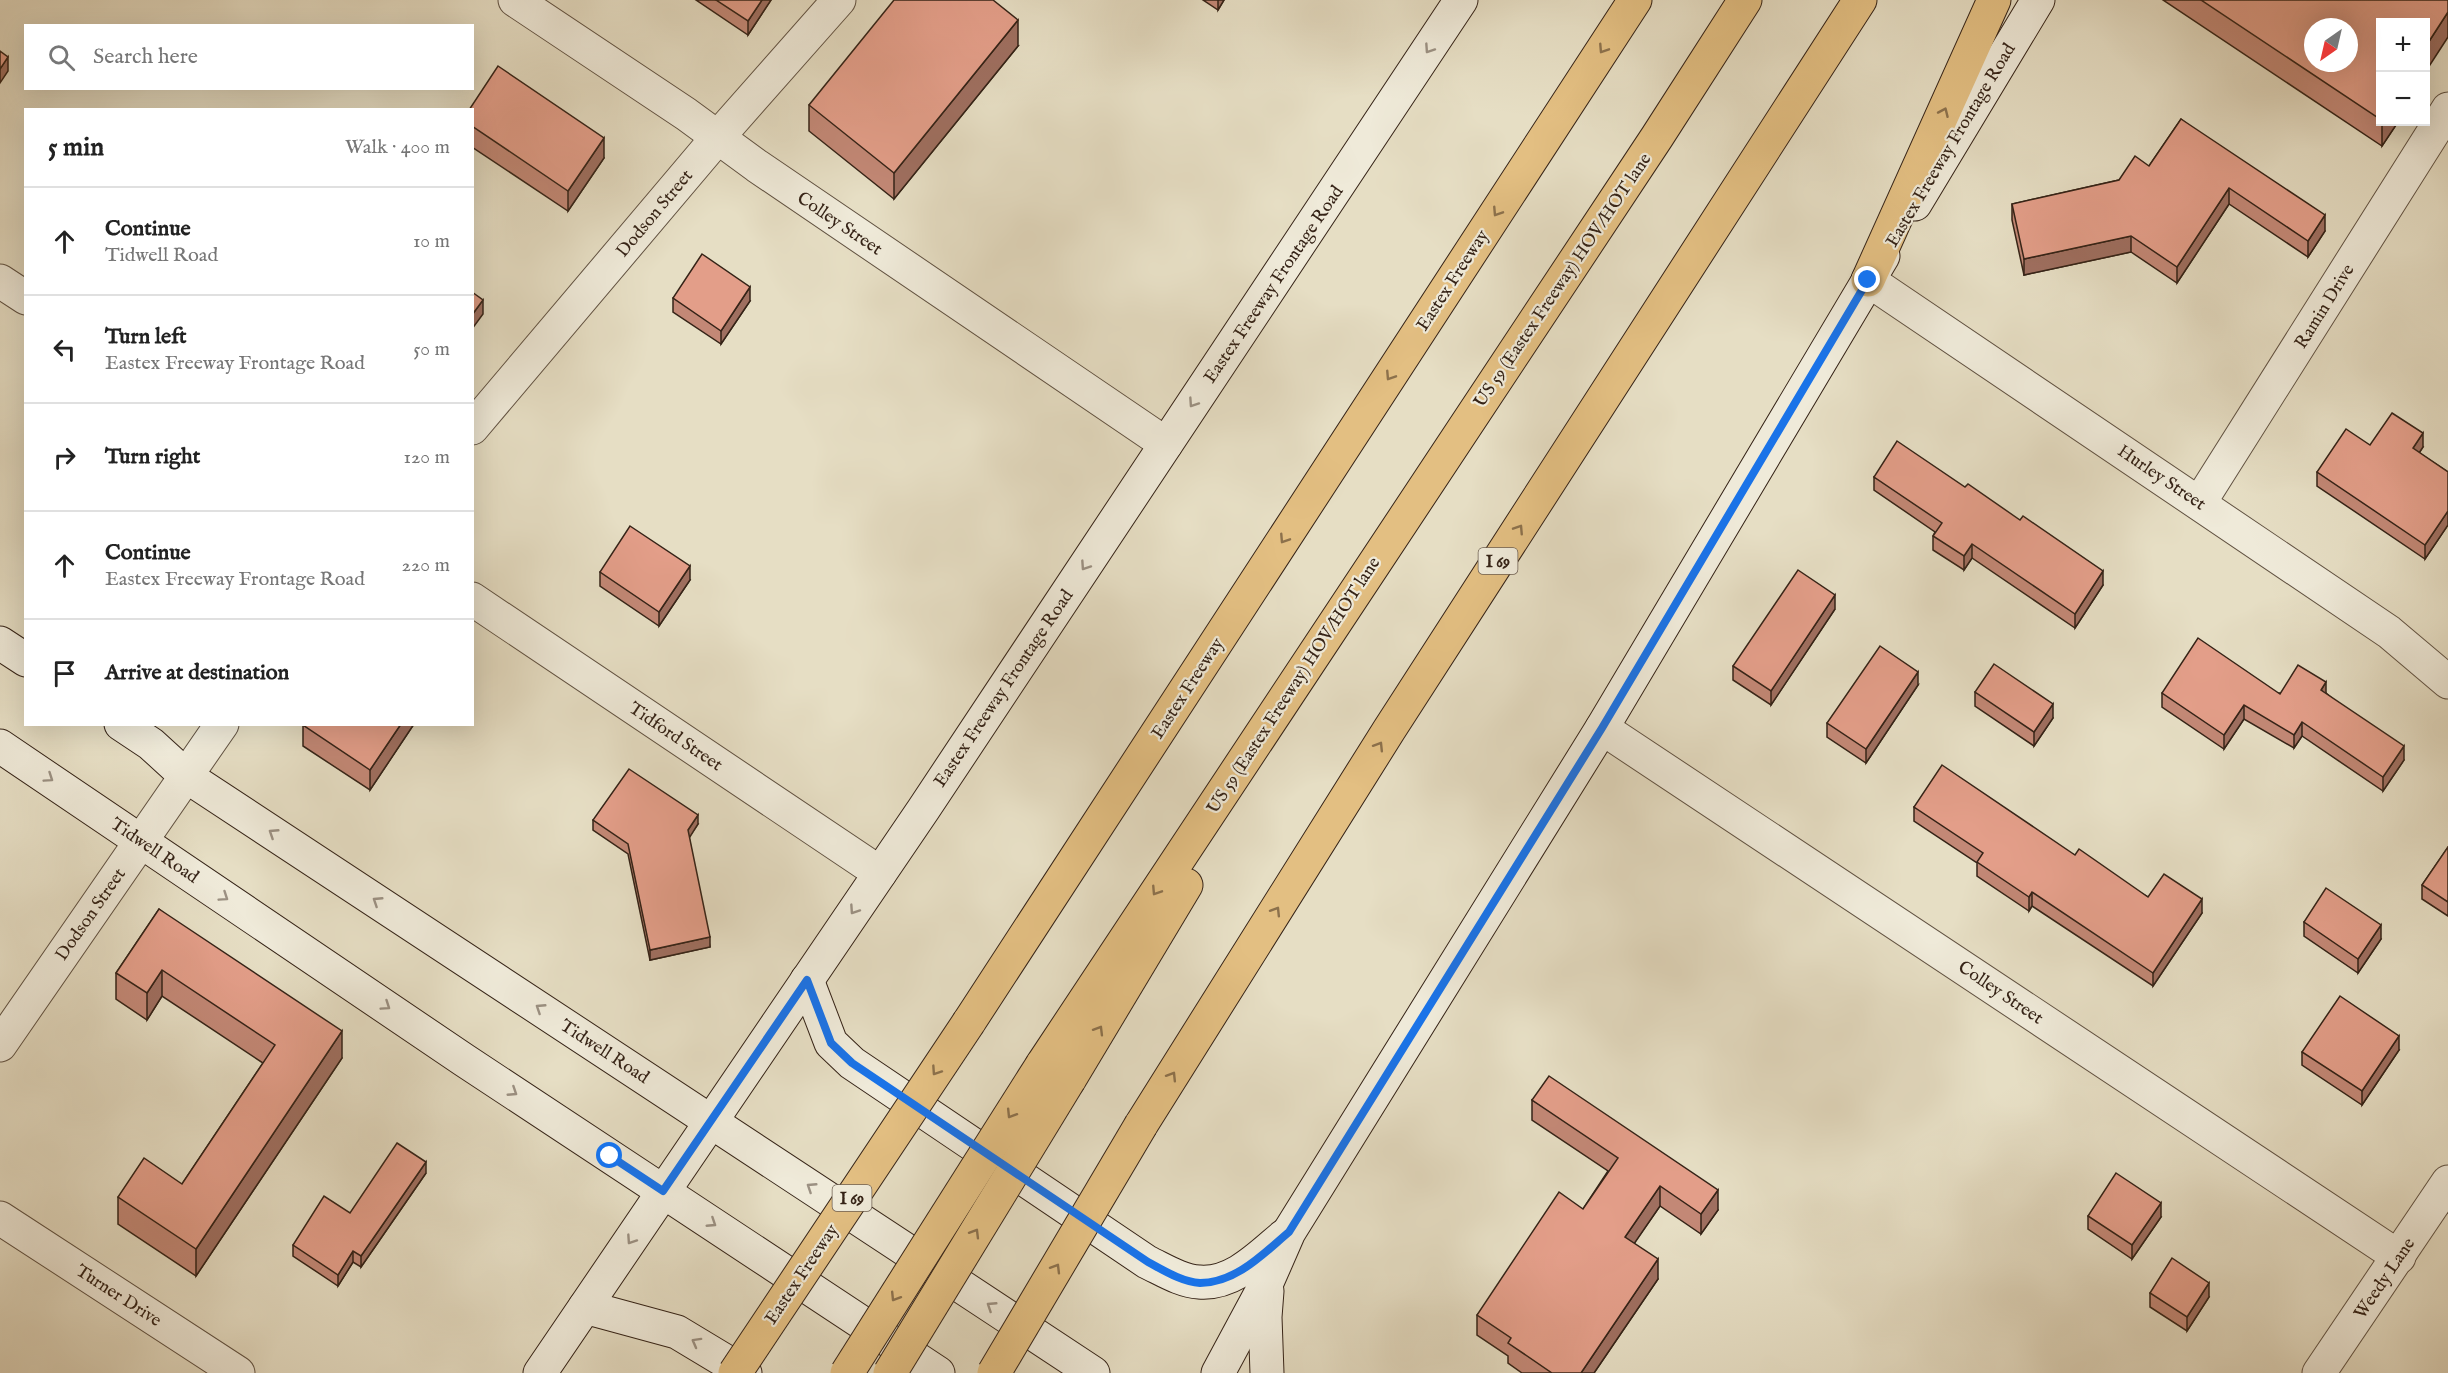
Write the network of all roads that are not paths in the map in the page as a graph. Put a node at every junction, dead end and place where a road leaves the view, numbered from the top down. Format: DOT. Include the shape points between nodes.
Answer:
graph roads {
  1 [pos="515,0"];
  2 [pos="839,0"];
  3 [pos="1635,0"];
  4 [pos="1745,0"];
  5 [pos="1860,0"];
  6 [pos="1994,0"];
  7 [pos="2038,0"];
  8 [pos="1453,3"];
  9 [pos="2448,109"];
  10 [pos="718,137"];
  11 [pos="1868,280"];
  12 [pos="0,281"];
  13 [pos="24,297"];
  14 [pos="474,426"];
  15 [pos="1166,444"];
  16 [pos="2200,502"];
  17 [pos="474,600"];
  18 [pos="0,643"];
  19 [pos="24,659"];
  20 [pos="2448,682"];
  21 [pos="124,726"];
  22 [pos="221,726"];
  23 [pos="1602,728"];
  24 [pos="0,746"];
  25 [pos="186,776"];
  26 [pos="141,840"];
  27 [pos="879,873"];
  28 [pos="807,980"];
  29 [pos="0,1045"];
  30 [pos="1055,1072"];
  31 [pos="711,1122"];
  32 [pos="2448,1182"];
  33 [pos="663,1191"];
  34 [pos="0,1218"];
  35 [pos="1289,1232"];
  36 [pos="2399,1257"];
  37 [pos="1268,1280"];
  38 [pos="585,1307"];
  39 [pos="238,1373"];
  40 [pos="540,1373"];
  41 [pos="735,1373"];
  42 [pos="745,1373"];
  43 [pos="847,1373"];
  44 [pos="890,1373"];
  45 [pos="939,1373"];
  46 [pos="994,1373"];
  47 [pos="1093,1373"];
  48 [pos="1218,1373"];
  49 [pos="1267,1373"];
  50 [pos="2319,1373"];
  1 -- 10 [label="main road, Colley Street"];
  2 -- 10 [label="main road, Dodson Street"];
  3 -- 41 [label="highway, Eastex Freeway / I 69, one-way, bridge" via="969,1022"];
  4 -- 30 [label="highway, US 59 (Eastex Freeway) HOV/HOT lane" via="1432,475"];
  46 -- 5 [label="highway, I 69, one-way, bridge" via="1141,1125 1389,730"];
  11 -- 6 [label="highway, one-way"];
  7 -- 11 [label="main road, Eastex Freeway Frontage Road"];
  8 -- 15 [label="main road, Eastex Freeway Frontage Road, one-way"];
  9 -- 16 [label="main road, Ramin Drive"];
  10 -- 14 [label="main road, Dodson Street"];
  10 -- 15 [label="main road, Colley Street"];
  11 -- 16 [label="main road, Hurley Street"];
  11 -- 23 [label="main road, Eastex Freeway Frontage Road"];
  12 -- 13 [label="main road"];
  15 -- 27 [label="main road, Eastex Freeway Frontage Road, one-way"];
  16 -- 20 [label="main road, Hurley Street" via="2389,632"];
  17 -- 27 [label="main road, Tidford Street"];
  18 -- 19 [label="main road"];
  21 -- 25 [label="main road, Tidwell Road"];
  22 -- 25 [label="main road, Dodson Street"];
  23 -- 35 [label="main road, Eastex Freeway Frontage Road"];
  23 -- 36 [label="main road, Colley Street"];
  24 -- 26 [label="main road, Tidwell Road, one-way"];
  25 -- 26 [label="main road, Dodson Street"];
  31 -- 25 [label="main road, Tidwell Road, one-way"];
  26 -- 29 [label="main road, Dodson Street"];
  26 -- 33 [label="main road, Tidwell Road, one-way"];
  27 -- 28 [label="main road, Eastex Freeway Frontage Road, one-way"];
  28 -- 31 [label="main road, Eastex Freeway Frontage Road"];
  28 -- 35 [label="main road" via="831,1043 852,1063 1176,1277 1200,1283 1226,1278 1246,1268"];
  30 -- 43 [label="highway, one-way, bridge"];
  44 -- 30 [label="highway, one-way, bridge"];
  31 -- 33 [label="main road, Eastex Freeway Frontage Road"];
  47 -- 31 [label="main road, Tidwell Road, one-way"];
  32 -- 36 [label="main road, Weedy Lane"];
  33 -- 38 [label="main road, Eastex Freeway Frontage Road, one-way"];
  33 -- 45 [label="main road, Tidwell Road, one-way"];
  34 -- 39 [label="main road, Turner Drive"];
  35 -- 37 [label="main road, Eastex Freeway Frontage Road"];
  36 -- 50 [label="main road, Weedy Lane"];
  37 -- 48 [label="main road, Eastex Freeway Frontage Road"];
  37 -- 49 [label="main road"];
  38 -- 40 [label="main road, Eastex Freeway Frontage Road"];
  42 -- 38 [label="main road, one-way" via="677,1332"];
}
